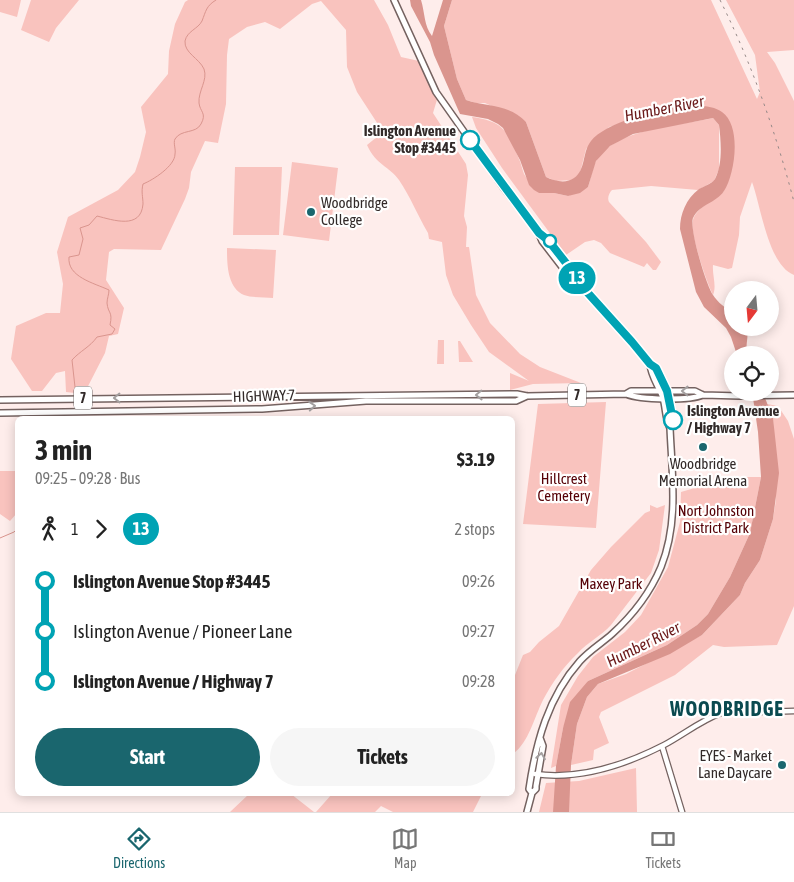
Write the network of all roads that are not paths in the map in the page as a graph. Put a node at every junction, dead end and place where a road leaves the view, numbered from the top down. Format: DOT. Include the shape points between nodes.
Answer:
graph roads {
  1 [pos="394,0"];
  2 [pos="650,364"];
  3 [pos="660,391"];
  4 [pos="667,391"];
  5 [pos="626,394"];
  6 [pos="703,395"];
  7 [pos="794,395"];
  8 [pos="527,396"];
  9 [pos="666,399"];
  10 [pos="0,400"];
  11 [pos="0,413"];
  12 [pos="794,712"];
  13 [pos="540,738"];
  14 [pos="662,746"];
  15 [pos="531,774"];
  16 [pos="538,775"];
  17 [pos="532,793"];
  18 [pos="527,812"];
  19 [pos="682,812"];
  1 -- 2 [label="main road" via="436,92 579,289 587,292"];
  2 -- 3 [label="main road"];
  2 -- 4 [label="main road" via="656,368"];
  3 -- 4 [label="main road, HIGHWAY 7 / 7"];
  3 -- 5 [label="main road, HIGHWAY 7 / 7" via="631,391"];
  3 -- 9 [label="main road"];
  6 -- 4 [label="main road, HIGHWAY 7 / 7, one-way" via="695,391"];
  4 -- 9 [label="main road"];
  5 -- 8 [label="main road, HIGHWAY 7 / 7"];
  5 -- 9 [label="main road, HIGHWAY 7 / 7"];
  6 -- 7 [label="main road, HIGHWAY 7 / 7"];
  6 -- 9 [label="main road, HIGHWAY 7 / 7"];
  8 -- 10 [label="main road, HIGHWAY 7 / 7, one-way"];
  11 -- 8 [label="main road, HIGHWAY 7 / 7, one-way" via="262,409 375,401 516,401"];
  9 -- 13 [label="main road" via="673,486 673,519 667,550 646,596 567,677 548,713"];
  12 -- 14 [label="street" via="720,713"];
  13 -- 15 [label="main road"];
  16 -- 13 [label="main road, one-way" via="543,746"];
  14 -- 16 [label="street" via="603,769 579,774"];
  14 -- 19 [label="street"];
  15 -- 16 [label="street"];
  15 -- 17 [label="main road" via="528,788"];
  16 -- 17 [label="main road" via="536,789"];
  17 -- 18 [label="main road"];
}
